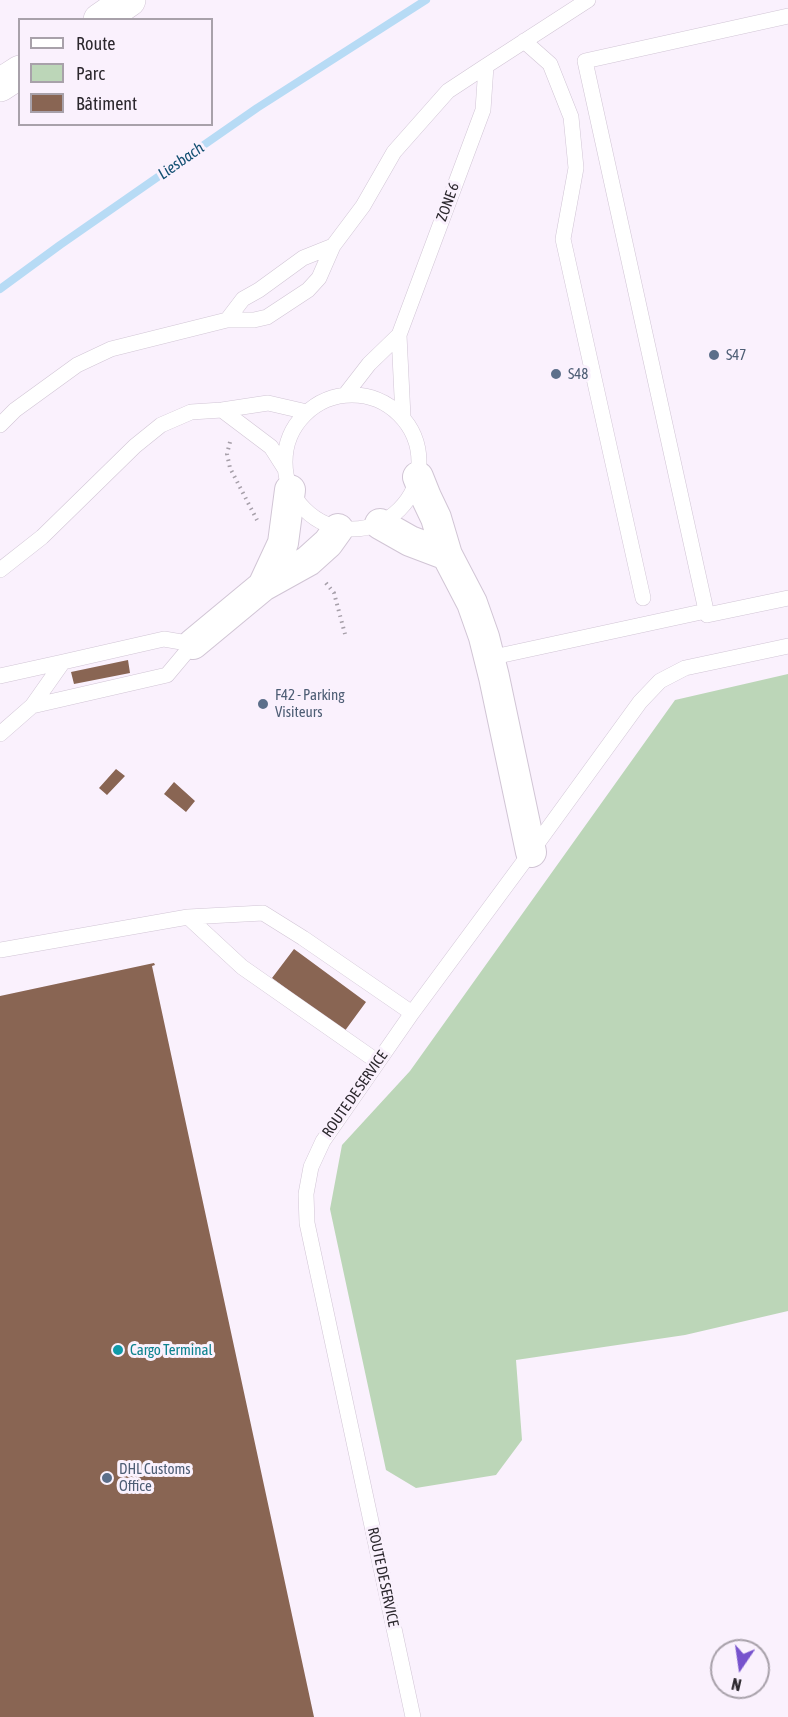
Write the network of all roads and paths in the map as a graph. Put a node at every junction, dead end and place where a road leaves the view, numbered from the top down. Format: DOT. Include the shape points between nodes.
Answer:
graph roads {
  1 [pos="129,0"];
  2 [pos="588,0"];
  3 [pos="788,16"];
  4 [pos="103,18"];
  5 [pos="524,41"];
  6 [pos="486,66"];
  7 [pos="18,73"];
  8 [pos="0,85"];
  9 [pos="333,246"];
  10 [pos="227,320"];
  11 [pos="399,335"];
  12 [pos="345,395"];
  13 [pos="222,410"];
  14 [pos="307,412"];
  15 [pos="403,417"];
  16 [pos="0,425"];
  17 [pos="232,437"];
  18 [pos="418,477"];
  19 [pos="287,479"];
  20 [pos="380,524"];
  21 [pos="338,529"];
  22 [pos="283,543"];
  23 [pos="447,555"];
  24 [pos="308,561"];
  25 [pos="0,570"];
  26 [pos="263,586"];
  27 [pos="643,598"];
  28 [pos="788,598"];
  29 [pos="706,610"];
  30 [pos="345,634"];
  31 [pos="193,644"];
  32 [pos="788,646"];
  33 [pos="489,658"];
  34 [pos="63,662"];
  35 [pos="0,676"];
  36 [pos="32,706"];
  37 [pos="0,734"];
  38 [pos="531,852"];
  39 [pos="188,917"];
  40 [pos="0,950"];
  41 [pos="412,1013"];
  42 [pos="378,1062"];
  43 [pos="413,1717"];
  1 -- 4 [label="main road"];
  2 -- 5 [label="lane"];
  3 -- 29 [label="lane" via="585,61"];
  5 -- 6 [label="lane"];
  5 -- 27 [label="lane" via="550,64 571,117 576,168 563,239"];
  6 -- 9 [label="lane" via="448,91 394,152 363,206"];
  6 -- 11 [label="lane, ZONE 6" via="483,110"];
  7 -- 8 [label="main road"];
  9 -- 10 [label="lane" via="303,258 243,299"];
  9 -- 10 [label="lane" via="308,290 267,317"];
  10 -- 16 [label="lane" via="111,349 77,365"];
  11 -- 12 [label="lane, ZONE 6"];
  11 -- 15 [label="lane, ZONE 6"];
  12 -- 14 [label="lane"];
  12 -- 15 [label="lane" via="367,396"];
  13 -- 14 [label="lane" via="268,403"];
  13 -- 19 [label="lane" via="271,447"];
  13 -- 25 [label="lane" via="191,412 161,425 42,537"];
  14 -- 19 [label="lane" via="286,448"];
  15 -- 18 [label="lane" via="420,456"];
  17 -- 22 [label="path" via="227,454 230,468 262,531"];
  18 -- 20 [label="lane" via="411,496 397,513"];
  18 -- 23 [label="street"];
  19 -- 21 [label="lane" via="302,507 318,521"];
  19 -- 22 [label="street"];
  20 -- 21 [label="lane" via="359,530"];
  20 -- 23 [label="street"];
  21 -- 24 [label="street"];
  22 -- 26 [label="street"];
  23 -- 33 [label="street" via="472,603"];
  24 -- 26 [label="street"];
  24 -- 30 [label="path" via="334,593"];
  26 -- 31 [label="street"];
  28 -- 29 [label="lane" via="707,615"];
  29 -- 33 [label="lane"];
  31 -- 34 [label="lane" via="164,639"];
  31 -- 36 [label="lane" via="167,675"];
  32 -- 38 [label="lane, ROUTE DE SERVICE" via="685,668 660,681 640,702"];
  33 -- 38 [label="street"];
  34 -- 35 [label="lane"];
  34 -- 36 [label="lane"];
  36 -- 37 [label="lane"];
  38 -- 41 [label="lane, ROUTE DE SERVICE"];
  39 -- 40 [label="lane"];
  39 -- 41 [label="lane" via="263,913"];
  39 -- 42 [label="lane" via="242,967"];
  41 -- 42 [label="lane, ROUTE DE SERVICE"];
  42 -- 43 [label="lane, ROUTE DE SERVICE" via="323,1142 311,1167 306,1194 307,1222"];
}
